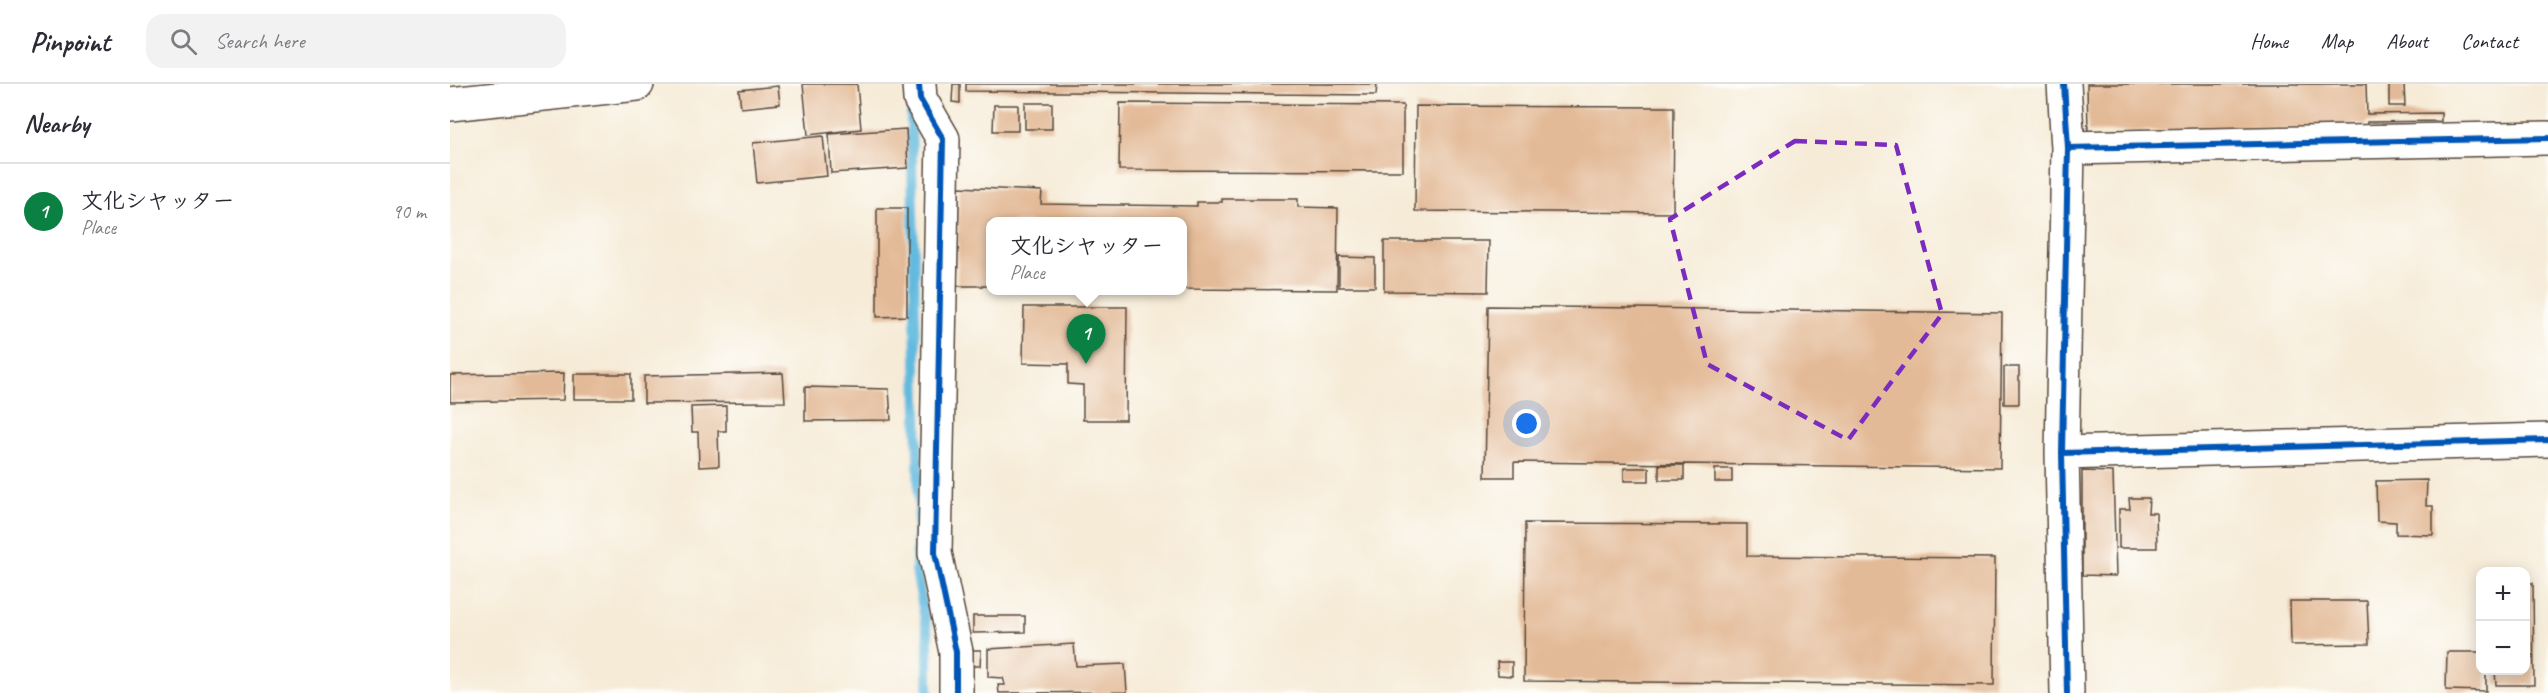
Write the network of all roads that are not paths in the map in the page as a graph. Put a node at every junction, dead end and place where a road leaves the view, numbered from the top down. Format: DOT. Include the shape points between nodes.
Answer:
graph roads {
  1 [pos="637,84"];
  2 [pos="919,84"];
  3 [pos="2064,84"];
  4 [pos="450,104"];
  5 [pos="2548,138"];
  6 [pos="2068,148"];
  7 [pos="2548,440"];
  8 [pos="2062,453"];
  9 [pos="956,693"];
  10 [pos="2067,693"];
  1 -- 4 [label="street"];
  2 -- 9 [label="street" via="920,99 943,139 935,553 956,652"];
  3 -- 6 [label="street"];
  5 -- 6 [label="street"];
  6 -- 8 [label="street"];
  7 -- 8 [label="street"];
  8 -- 10 [label="street"];
}
